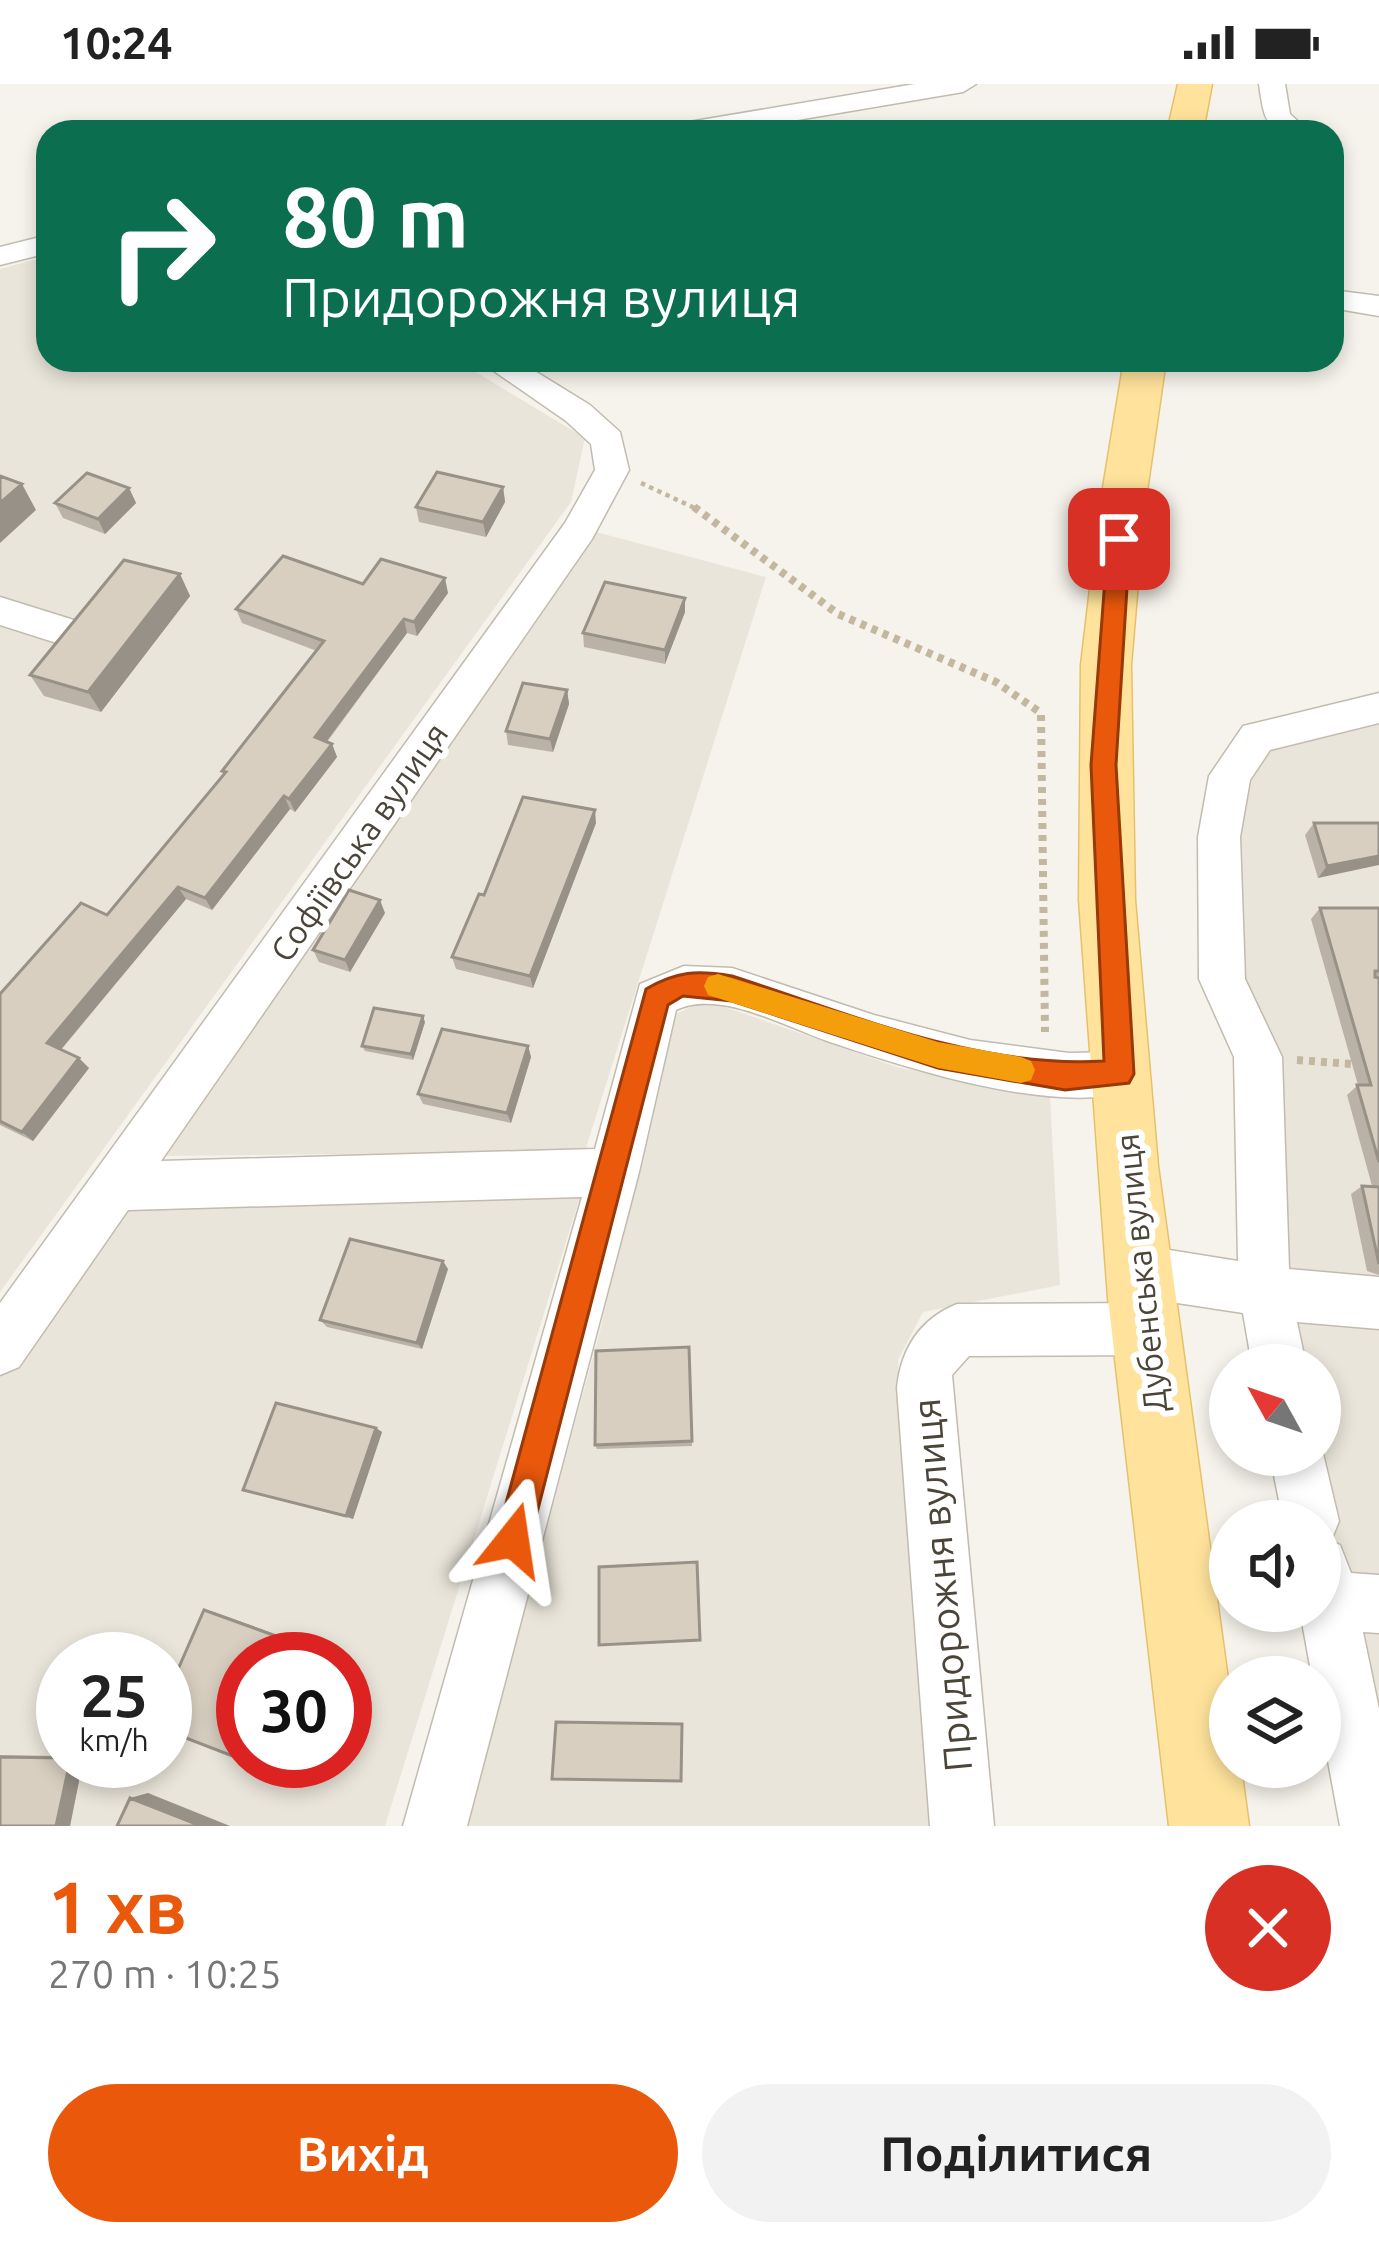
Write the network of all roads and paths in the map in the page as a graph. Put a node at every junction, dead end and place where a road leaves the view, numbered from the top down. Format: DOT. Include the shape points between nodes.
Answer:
graph roads {
  1 [pos="963,84"];
  2 [pos="1195,84"];
  3 [pos="1272,84"];
  4 [pos="748,120"];
  5 [pos="1188,120"];
  6 [pos="1281,120"];
  7 [pos="36,247"];
  8 [pos="0,256"];
  9 [pos="1344,301"];
  10 [pos="1379,306"];
  11 [pos="513,372"];
  12 [pos="1143,372"];
  13 [pos="612,470"];
  14 [pos="0,611"];
  15 [pos="63,631"];
  16 [pos="1379,708"];
  17 [pos="1258,1057"];
  18 [pos="1379,1066"];
  19 [pos="1045,1074"];
  20 [pos="1119,1074"];
  21 [pos="614,1172"];
  22 [pos="116,1186"];
  23 [pos="1264,1289"];
  24 [pos="1142,1300"];
  25 [pos="1379,1303"];
  26 [pos="1275,1344"];
  27 [pos="0,1348"];
  28 [pos="1342,1590"];
  29 [pos="435,1826"];
  30 [pos="962,1826"];
  31 [pos="1209,1826"];
  32 [pos="1372,1826"];
  1 -- 4 [label="street"];
  2 -- 5 [label="main road"];
  3 -- 6 [label="street"];
  7 -- 8 [label="street"];
  9 -- 10 [label="street"];
  11 -- 13 [label="street" via="608,440"];
  12 -- 20 [label="main road, Дубенська вулиця" via="1113,581 1103,765"];
  13 -- 19 [label="path" via="698,509 838,614 997,682 1040,713"];
  13 -- 22 [label="street, Софіївська вулиця" via="579,530"];
  14 -- 15 [label="street"];
  16 -- 17 [label="street" via="1257,737 1230,776 1219,837 1222,979"];
  17 -- 18 [label="path"];
  17 -- 23 [label="street"];
  19 -- 20 [label="street"];
  19 -- 21 [label="street" via="938,1055 732,988 678,984 656,998"];
  20 -- 24 [label="main road, Дубенська вулиця"];
  21 -- 22 [label="street"];
  21 -- 29 [label="street"];
  22 -- 27 [label="street, Софіївська вулиця"];
  23 -- 24 [label="street, Придорожня вулиця"];
  23 -- 25 [label="street, Придорожня вулиця"];
  23 -- 26 [label="street"];
  24 -- 30 [label="street, Придорожня вулиця" via="957,1330 926,1364"];
  24 -- 31 [label="main road, Дубенська вулиця"];
  28 -- 32 [label="street"];
}
